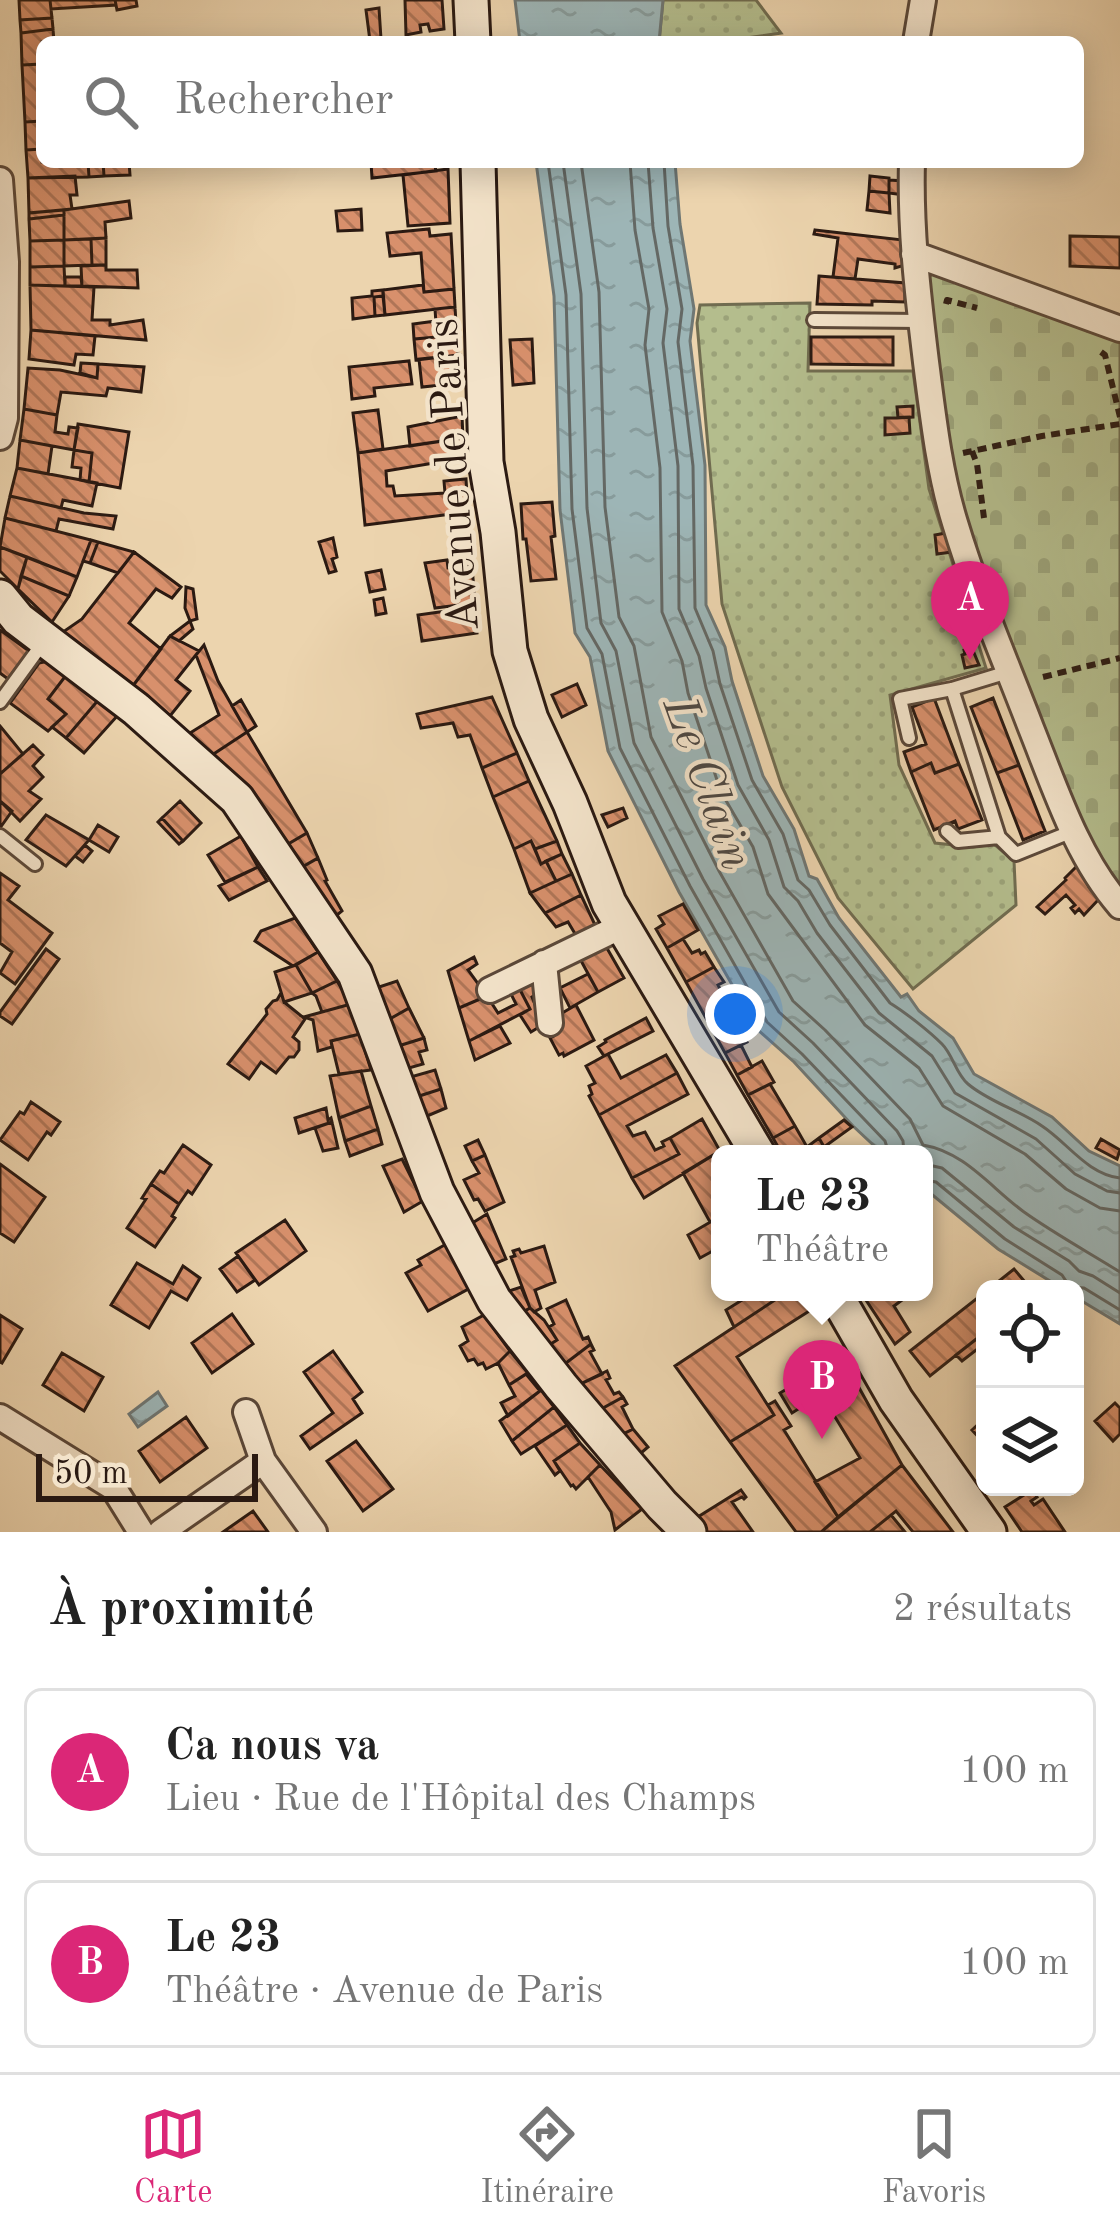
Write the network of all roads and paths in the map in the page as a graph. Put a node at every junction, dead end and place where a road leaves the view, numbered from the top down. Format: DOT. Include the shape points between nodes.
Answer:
graph roads {
  1 [pos="471,0"];
  2 [pos="923,0"];
  3 [pos="473,36"];
  4 [pos="917,36"];
  5 [pos="478,168"];
  6 [pos="912,168"];
  7 [pos="0,180"];
  8 [pos="914,254"];
  9 [pos="814,320"];
  10 [pos="921,321"];
  11 [pos="1120,329"];
  12 [pos="1105,355"];
  13 [pos="1120,421"];
  14 [pos="0,437"];
  15 [pos="985,530"];
  16 [pos="0,598"];
  17 [pos="46,639"];
  18 [pos="1120,658"];
  19 [pos="1009,671"];
  20 [pos="1043,677"];
  21 [pos="952,689"];
  22 [pos="0,702"];
  23 [pos="909,738"];
  24 [pos="947,831"];
  25 [pos="1075,831"];
  26 [pos="0,836"];
  27 [pos="999,837"];
  28 [pos="35,864"];
  29 [pos="1120,906"];
  30 [pos="622,926"];
  31 [pos="544,963"];
  32 [pos="490,990"];
  33 [pos="550,1023"];
  34 [pos="753,1145"];
  35 [pos="839,1301"];
  36 [pos="246,1412"];
  37 [pos="0,1417"];
  38 [pos="263,1461"];
  39 [pos="142,1532"];
  40 [pos="161,1532"];
  41 [pos="314,1532"];
  42 [pos="689,1532"];
  43 [pos="989,1532"];
  1 -- 3 [label="main road"];
  2 -- 4 [label="street"];
  5 -- 30 [label="main road, Avenue de Paris" via="486,461 509,651"];
  6 -- 8 [label="street"];
  7 -- 14 [label="street"];
  8 -- 10 [label="street"];
  8 -- 11 [label="street"];
  9 -- 10 [label="lane"];
  10 -- 19 [label="street" via="954,522"];
  12 -- 13 [label="path"];
  13 -- 15 [label="path" via="968,452 977,464"];
  16 -- 17 [label="main road"];
  17 -- 22 [label="lane"];
  17 -- 42 [label="main road" via="237,799 355,974 437,1192 494,1300"];
  18 -- 20 [label="path"];
  19 -- 21 [label="lane"];
  19 -- 25 [label="street"];
  21 -- 23 [label="lane" via="900,699"];
  21 -- 27 [label="lane"];
  24 -- 27 [label="lane" via="958,841"];
  25 -- 27 [label="lane" via="1016,854"];
  25 -- 29 [label="street"];
  26 -- 28 [label="lane"];
  30 -- 31 [label="street"];
  30 -- 34 [label="main road, Avenue de Paris"];
  31 -- 32 [label="street"];
  31 -- 33 [label="street"];
  35 -- 43 [label="main road" via="896,1400"];
  36 -- 38 [label="street"];
  37 -- 39 [label="street" via="113,1487"];
  38 -- 40 [label="street"];
  38 -- 41 [label="street"];
}
